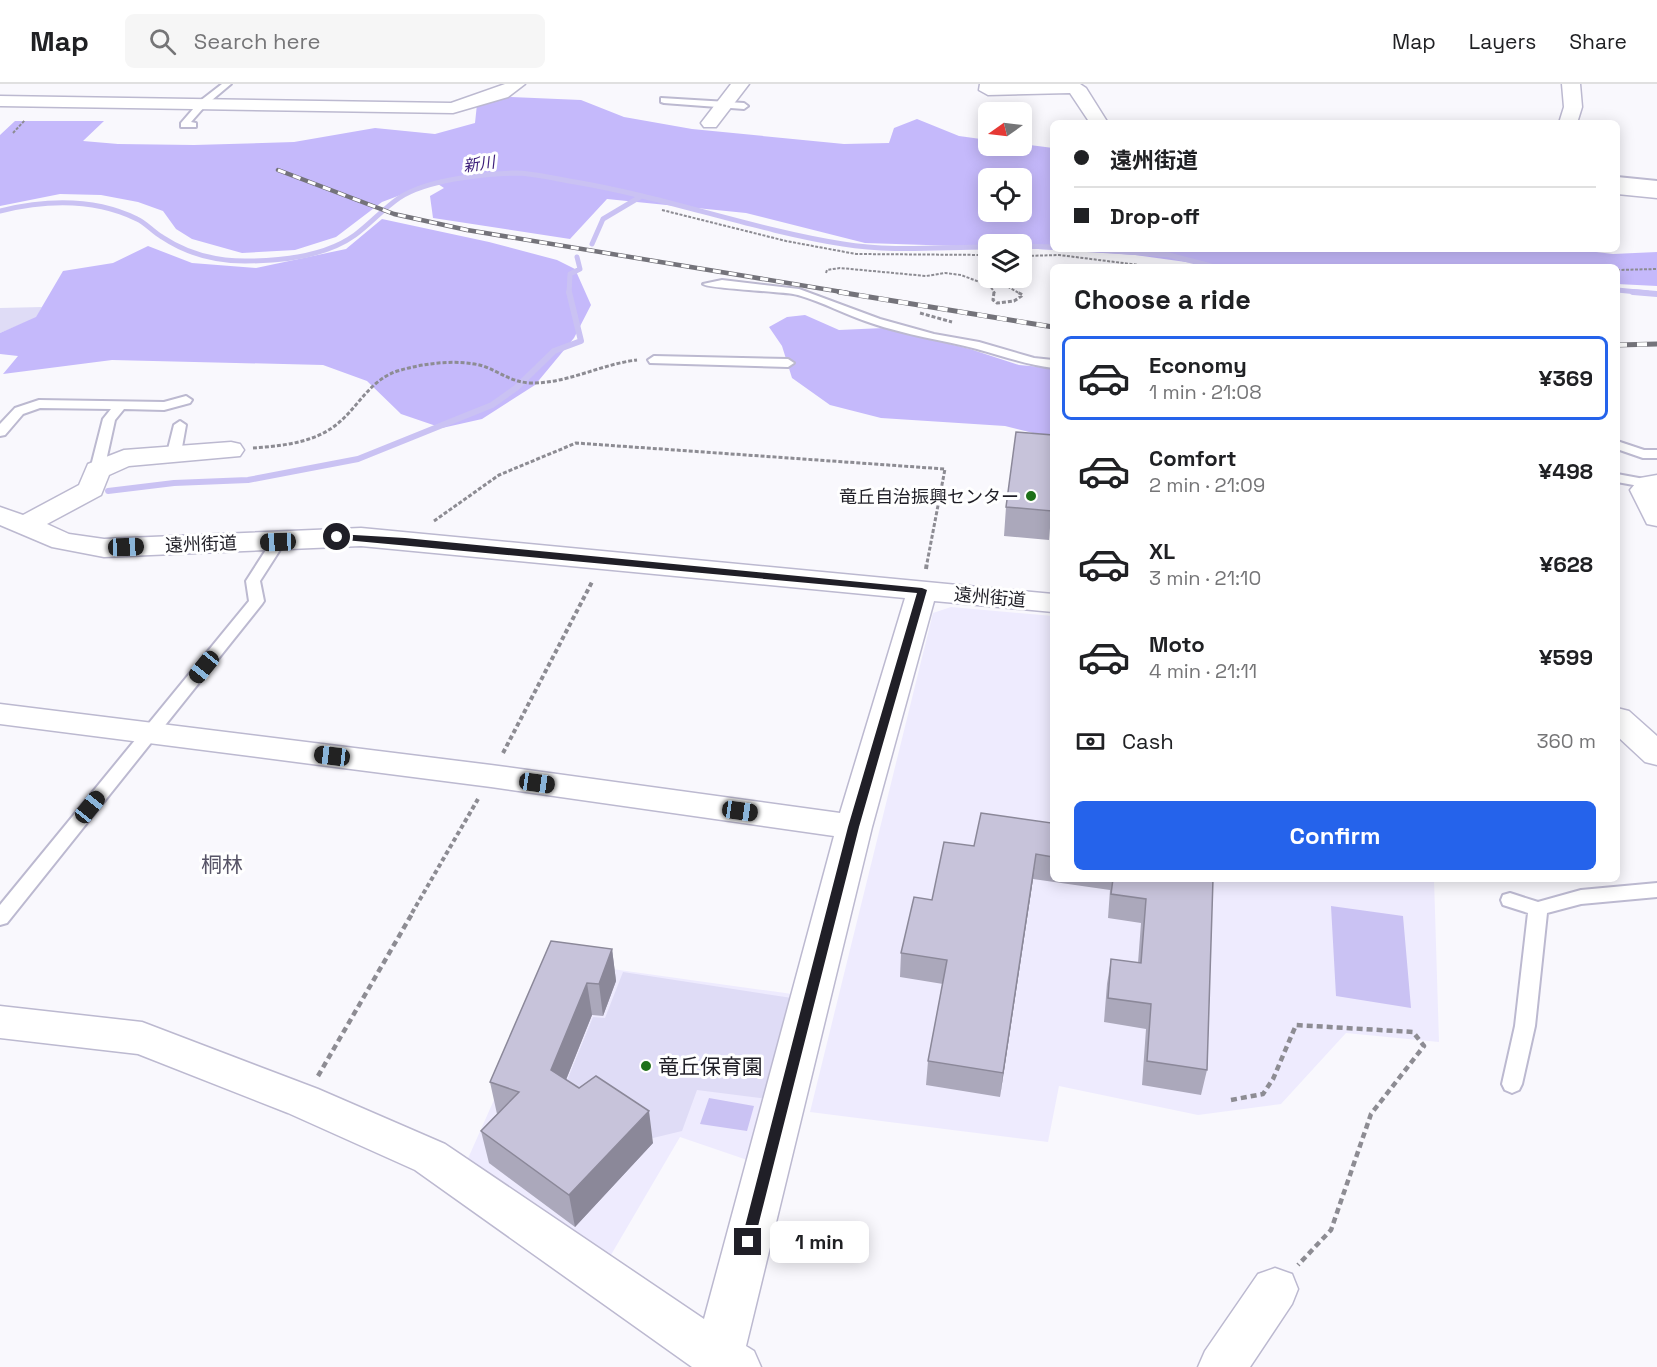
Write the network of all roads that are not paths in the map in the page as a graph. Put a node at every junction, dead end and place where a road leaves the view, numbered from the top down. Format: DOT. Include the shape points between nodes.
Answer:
graph roads {
  1 [pos="57,84"];
  2 [pos="227,84"];
  3 [pos="516,84"];
  4 [pos="740,84"];
  5 [pos="989,84"];
  6 [pos="1571,84"];
  7 [pos="664,100"];
  8 [pos="0,101"];
  9 [pos="40,103"];
  10 [pos="203,103"];
  11 [pos="724,104"];
  12 [pos="744,106"];
  13 [pos="1097,120"];
  14 [pos="1569,120"];
  15 [pos="710,123"];
  16 [pos="193,125"];
  17 [pos="1620,180"];
  18 [pos="1657,184"];
  19 [pos="1620,188"];
  20 [pos="1657,192"];
  21 [pos="709,284"];
  22 [pos="654,360"];
  23 [pos="788,363"];
  24 [pos="1050,364"];
  25 [pos="186,400"];
  26 [pos="121,405"];
  27 [pos="180,425"];
  28 [pos="0,432"];
  29 [pos="1620,446"];
  30 [pos="231,450"];
  31 [pos="174,453"];
  32 [pos="1657,454"];
  33 [pos="97,470"];
  34 [pos="1620,478"];
  35 [pos="1654,484"];
  36 [pos="1657,518"];
  37 [pos="13,520"];
  38 [pos="278,542"];
  39 [pos="922,590"];
  40 [pos="1050,603"];
  41 [pos="0,714"];
  42 [pos="1620,721"];
  43 [pos="150,733"];
  44 [pos="1657,754"];
  45 [pos="854,827"];
  46 [pos="1657,890"];
  47 [pos="1510,900"];
  48 [pos="1538,909"];
  49 [pos="0,918"];
  50 [pos="0,1022"];
  51 [pos="1512,1084"];
  52 [pos="1275,1289"];
  53 [pos="724,1364"];
  54 [pos="1222,1367"];
  1 -- 9 [label="street"];
  2 -- 10 [label="lane"];
  3 -- 10 [label="street" via="503,95 470,100 453,108"];
  4 -- 11 [label="street"];
  5 -- 13 [label="street" via="988,90 1074,88"];
  6 -- 14 [label="street" via="1573,107"];
  7 -- 11 [label="lane"];
  8 -- 9 [label="street"];
  9 -- 10 [label="street"];
  10 -- 16 [label="lane" via="184,125"];
  11 -- 12 [label="lane"];
  11 -- 15 [label="street"];
  17 -- 18 [label="lane"];
  19 -- 20 [label="street"];
  21 -- 24 [label="lane" via="799,292 921,334"];
  22 -- 23 [label="lane"];
  25 -- 26 [label="lane" via="164,406"];
  26 -- 28 [label="lane" via="39,404 19,411"];
  26 -- 33 [label="lane" via="109,419"];
  27 -- 31 [label="lane"];
  29 -- 32 [label="lane"];
  30 -- 31 [label="street"];
  31 -- 33 [label="street" via="123,458"];
  33 -- 37 [label="street" via="91,489"];
  34 -- 35 [label="lane"];
  35 -- 36 [label="street" via="1644,490"];
  37 -- 38 [label="street, 遠州街道" via="62,541 104,548"];
  38 -- 39 [label="street, 遠州街道" via="337,537 405,541"];
  38 -- 43 [label="lane" via="253,581 257,601"];
  39 -- 40 [label="street, 遠州街道"];
  39 -- 45 [label="street"];
  41 -- 43 [label="street"];
  42 -- 44 [label="street"];
  43 -- 45 [label="street"];
  43 -- 49 [label="lane"];
  45 -- 53 [label="street"];
  46 -- 48 [label="lane" via="1581,897"];
  47 -- 48 [label="lane"];
  48 -- 51 [label="lane" via="1526,1026"];
  50 -- 53 [label="street" via="142,1038 303,1101 430,1157"];
  52 -- 54 [label="street"];
}
